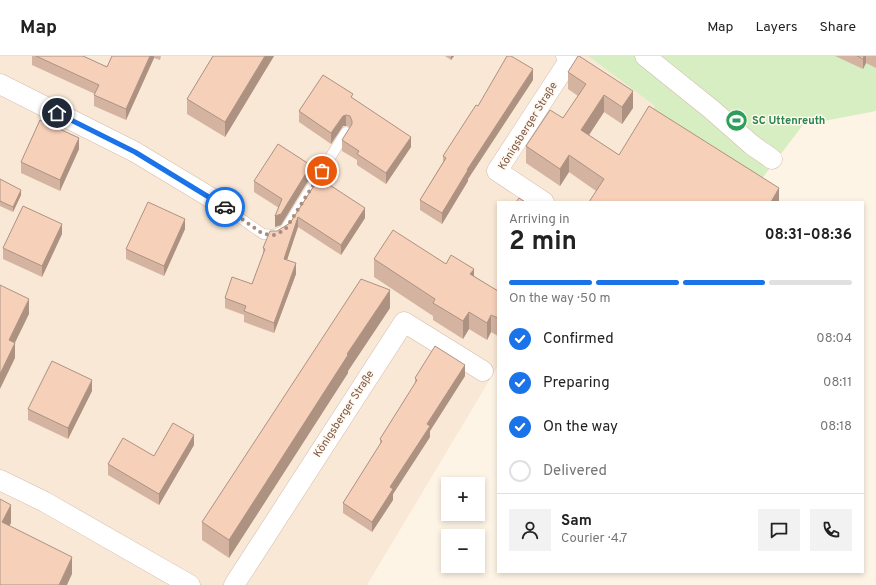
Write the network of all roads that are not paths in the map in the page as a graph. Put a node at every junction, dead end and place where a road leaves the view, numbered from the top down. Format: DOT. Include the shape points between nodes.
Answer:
graph roads {
  1 [pos="566,56"];
  2 [pos="644,56"];
  3 [pos="0,84"];
  4 [pos="346,132"];
  5 [pos="772,159"];
  6 [pos="213,199"];
  7 [pos="543,201"];
  8 [pos="484,371"];
  9 [pos="0,480"];
  10 [pos="190,585"];
  11 [pos="234,585"];
  1 -- 7 [label="street, Königsberger Straße" via="570,59 498,171"];
  2 -- 5 [label="street"];
  3 -- 6 [label="street" via="135,152"];
  4 -- 6 [label="lane" via="285,230 274,235 263,234"];
  8 -- 11 [label="street, Königsberger Straße" via="404,322"];
  9 -- 10 [label="street" via="44,502"];
}
